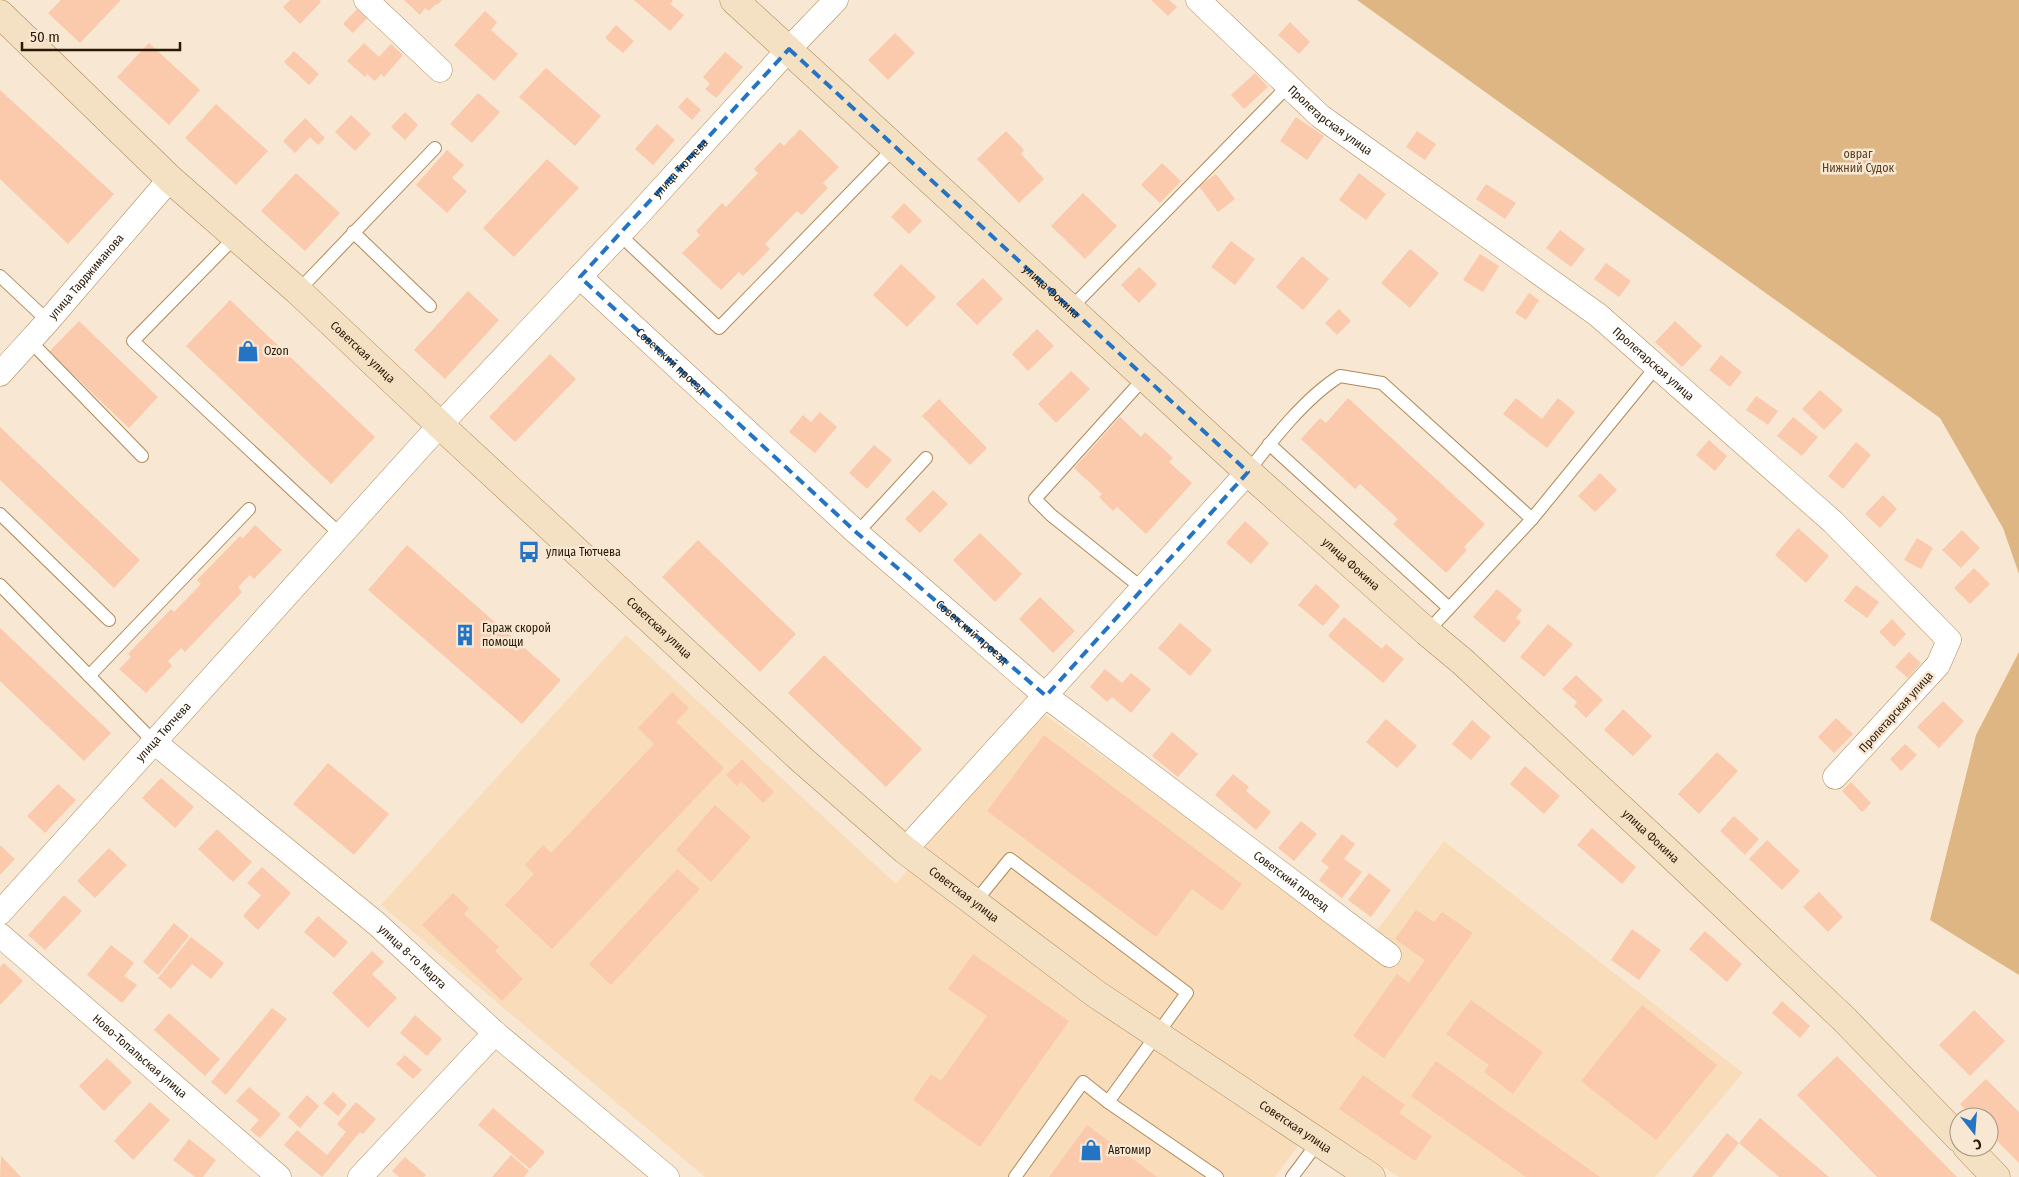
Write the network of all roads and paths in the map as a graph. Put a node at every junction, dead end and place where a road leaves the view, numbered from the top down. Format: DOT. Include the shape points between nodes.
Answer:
graph roads {
  1 [pos="366,0"];
  2 [pos="734,0"];
  3 [pos="836,0"];
  4 [pos="1198,0"];
  5 [pos="0,14"];
  6 [pos="789,49"];
  7 [pos="440,70"];
  8 [pos="1288,86"];
  9 [pos="895,147"];
  10 [pos="435,148"];
  11 [pos="170,179"];
  12 [pos="354,232"];
  13 [pos="620,235"];
  14 [pos="236,236"];
  15 [pos="0,276"];
  16 [pos="580,277"];
  17 [pos="298,291"];
  18 [pos="430,306"];
  19 [pos="1070,309"];
  20 [pos="48,321"];
  21 [pos="30,341"];
  22 [pos="1656,367"];
  23 [pos="0,374"];
  24 [pos="1145,377"];
  25 [pos="440,426"];
  26 [pos="1269,444"];
  27 [pos="142,456"];
  28 [pos="926,458"];
  29 [pos="1248,472"];
  30 [pos="249,509"];
  31 [pos="0,514"];
  32 [pos="1532,519"];
  33 [pos="857,533"];
  34 [pos="341,535"];
  35 [pos="0,585"];
  36 [pos="1143,589"];
  37 [pos="1449,608"];
  38 [pos="109,620"];
  39 [pos="1427,632"];
  40 [pos="89,676"];
  41 [pos="1046,696"];
  42 [pos="154,742"];
  43 [pos="1835,778"];
  44 [pos="906,850"];
  45 [pos="975,902"];
  46 [pos="0,913"];
  47 [pos="0,935"];
  48 [pos="1389,956"];
  49 [pos="495,1033"];
  50 [pos="1156,1034"];
  51 [pos="1108,1102"];
  52 [pos="1949,1128"];
  53 [pos="1319,1141"];
  54 [pos="1977,1157"];
  55 [pos="279,1177"];
  56 [pos="360,1177"];
  57 [pos="667,1177"];
  58 [pos="1015,1177"];
  59 [pos="1218,1177"];
  60 [pos="1292,1177"];
  61 [pos="1371,1177"];
  62 [pos="1996,1177"];
  1 -- 7 [label="street"];
  2 -- 6 [label="main road, улица Фокина"];
  3 -- 6 [label="street, улица Тютчева"];
  4 -- 8 [label="street, Пролетарская улица"];
  5 -- 11 [label="main road, Советская улица"];
  6 -- 9 [label="main road, улица Фокина"];
  6 -- 13 [label="street, улица Тютчева"];
  8 -- 19 [label="lane"];
  8 -- 22 [label="street, Пролетарская улица" via="1320,116 1598,315"];
  9 -- 13 [label="lane" via="719,328"];
  9 -- 19 [label="main road, улица Фокина"];
  10 -- 12 [label="lane"];
  11 -- 14 [label="main road, Советская улица"];
  11 -- 20 [label="street, улица Тарджиманова"];
  12 -- 17 [label="lane"];
  12 -- 18 [label="lane"];
  13 -- 16 [label="street, улица Тютчева"];
  14 -- 17 [label="main road, Советская улица"];
  14 -- 34 [label="lane" via="133,341"];
  15 -- 20 [label="lane"];
  16 -- 25 [label="street, улица Тютчева"];
  16 -- 33 [label="street, Советский проезд"];
  17 -- 25 [label="main road, Советская улица"];
  19 -- 24 [label="main road, улица Фокина"];
  20 -- 21 [label="street, улица Тарджиманова"];
  21 -- 23 [label="street, улица Тарджиманова"];
  21 -- 27 [label="lane"];
  22 -- 32 [label="lane"];
  22 -- 43 [label="street, Пролетарская улица" via="1833,522 1949,640 1938,665"];
  24 -- 29 [label="main road, улица Фокина"];
  24 -- 36 [label="lane" via="1035,499"];
  25 -- 34 [label="street, улица Тютчева"];
  25 -- 44 [label="main road, Советская улица" via="800,758"];
  26 -- 29 [label="lane"];
  26 -- 32 [label="lane" via="1324,386 1340,376 1382,383"];
  26 -- 37 [label="lane"];
  28 -- 33 [label="lane"];
  29 -- 36 [label="street"];
  29 -- 39 [label="main road, улица Фокина"];
  30 -- 40 [label="lane"];
  31 -- 38 [label="lane"];
  32 -- 37 [label="lane"];
  33 -- 41 [label="street, Советский проезд"];
  34 -- 42 [label="street, улица Тютчева"];
  35 -- 40 [label="lane"];
  36 -- 41 [label="street"];
  37 -- 39 [label="lane"];
  39 -- 52 [label="main road, улица Фокина" via="1661,845 1824,1000"];
  40 -- 42 [label="lane"];
  41 -- 44 [label="street"];
  41 -- 48 [label="street, Советский проезд"];
  42 -- 46 [label="street, улица Тютчева"];
  42 -- 49 [label="street, улица 8-го Марта" via="377,924"];
  44 -- 45 [label="main road, Советская улица"];
  45 -- 50 [label="main road, Советская улица" via="1096,994"];
  45 -- 50 [label="lane" via="1010,859 1186,993"];
  47 -- 55 [label="street, Ново-Топальская улица"];
  49 -- 56 [label="street"];
  49 -- 57 [label="street, улица 8-го Марта"];
  50 -- 51 [label="lane"];
  50 -- 53 [label="main road, Советская улица"];
  51 -- 58 [label="lane" via="1083,1082"];
  51 -- 59 [label="lane"];
  53 -- 60 [label="lane"];
  53 -- 61 [label="main road, Советская улица"];
  54 -- 62 [label="main road"];
}
